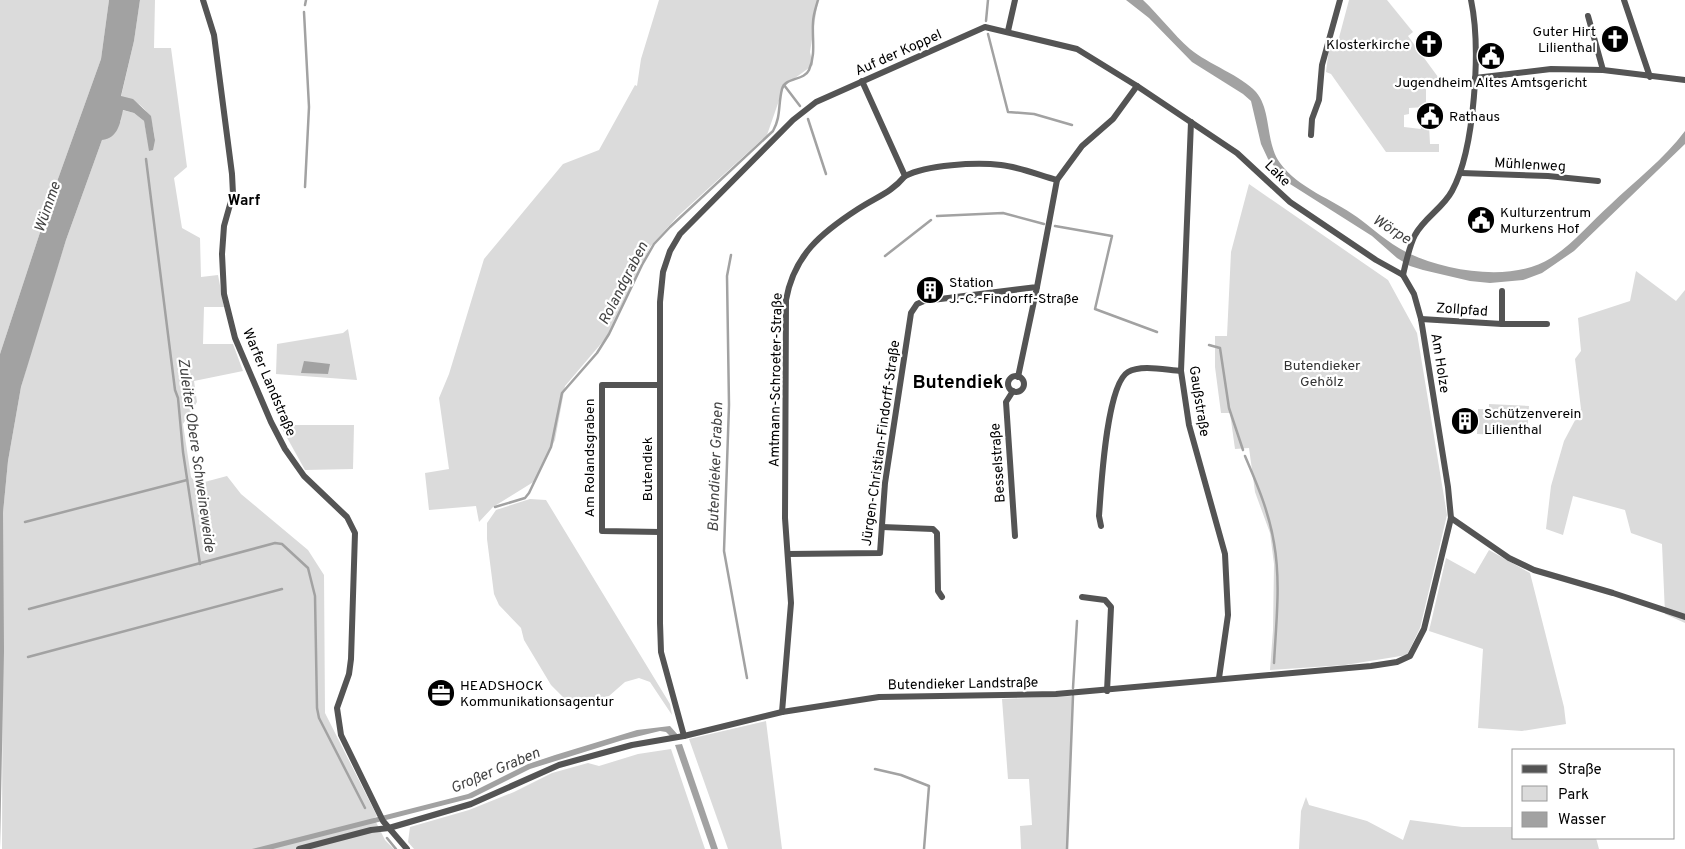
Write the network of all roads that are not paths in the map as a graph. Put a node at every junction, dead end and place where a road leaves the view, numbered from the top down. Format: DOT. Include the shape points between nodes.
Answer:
graph roads {
  1 [pos="203,0"];
  2 [pos="1016,0"];
  3 [pos="1340,0"];
  4 [pos="1471,0"];
  5 [pos="1624,0"];
  6 [pos="1588,16"];
  7 [pos="1008,31"];
  8 [pos="1603,70"];
  9 [pos="1650,77"];
  10 [pos="1475,78"];
  11 [pos="1685,80"];
  12 [pos="862,81"];
  13 [pos="1137,86"];
  14 [pos="1191,122"];
  15 [pos="1311,136"];
  16 [pos="1461,173"];
  17 [pos="905,176"];
  18 [pos="1057,180"];
  19 [pos="1598,181"];
  20 [pos="700,212"];
  21 [pos="1403,275"];
  22 [pos="1037,287"];
  23 [pos="1502,291"];
  24 [pos="1421,319"];
  25 [pos="1502,324"];
  26 [pos="1547,324"];
  27 [pos="1181,371"];
  28 [pos="1018,377"];
  29 [pos="660,385"];
  30 [pos="1013,391"];
  31 [pos="1451,518"];
  32 [pos="1101,526"];
  33 [pos="882,527"];
  34 [pos="660,532"];
  35 [pos="1015,536"];
  36 [pos="788,554"];
  37 [pos="942,597"];
  38 [pos="1082,597"];
  39 [pos="1685,617"];
  40 [pos="1219,678"];
  41 [pos="1107,690"];
  42 [pos="782,712"];
  43 [pos="684,736"];
  44 [pos="389,828"];
  45 [pos="299,849"];
  46 [pos="407,849"];
  1 -- 44 [label="street, Warfer Landstraße" via="214,35 232,174 233,194 224,226 222,254 224,294 239,349 285,449 304,476 347,517 355,533 351,658 337,718 345,744"];
  2 -- 7 [label="street"];
  3 -- 15 [label="street" via="1322,65"];
  4 -- 10 [label="street" via="1477,43"];
  5 -- 9 [label="street"];
  6 -- 8 [label="street"];
  7 -- 12 [label="street, Auf der Koppel" via="985,27"];
  7 -- 13 [label="street, Auf der Koppel" via="1077,49"];
  8 -- 9 [label="street"];
  8 -- 10 [label="street" via="1551,69"];
  9 -- 11 [label="street"];
  10 -- 16 [label="street"];
  12 -- 17 [label="street"];
  12 -- 20 [label="street, Auf der Koppel" via="803,110"];
  13 -- 14 [label="street, Lake"];
  13 -- 18 [label="street" via="1113,119 1082,146"];
  14 -- 21 [label="street, Lake" via="1237,152 1290,202"];
  14 -- 27 [label="street, Gaußstraße"];
  16 -- 19 [label="street, Mühlenweg"];
  16 -- 21 [label="street" via="1450,194 1416,235"];
  17 -- 18 [label="street" via="917,170 984,164 1002,165"];
  17 -- 36 [label="street, Amtmann-Schroeter-Straße" via="895,188 858,209 817,240 802,256 790,279 786,310 785,518"];
  18 -- 22 [label="street"];
  20 -- 29 [label="street, Butendiek" via="680,234 663,272"];
  21 -- 24 [label="street, Am Holze" via="1414,294"];
  22 -- 28 [label="street, Besselstraße"];
  22 -- 33 [label="street, Jürgen-Christian-Findorff-Straße" via="924,301 910,313 891,438"];
  23 -- 25 [label="street, Zollpfad"];
  24 -- 25 [label="street, Zollpfad"];
  24 -- 31 [label="street, Am Holze"];
  25 -- 26 [label="street, Zollpfad"];
  27 -- 32 [label="street" via="1138,368 1120,378 1103,459"];
  27 -- 40 [label="street, Gaußstraße" via="1189,425 1225,554 1228,615"];
  28 -- 30 [label="street, Besselstraße" via="1009,381"];
  28 -- 30 [label="street, Besselstraße" via="1024,386 1020,391"];
  29 -- 34 [label="street, Butendiek"];
  29 -- 34 [label="street, Am Rolandsgraben" via="602,385 602,531"];
  30 -- 35 [label="street, Besselstraße" via="1006,402"];
  31 -- 39 [label="street" via="1509,558 1534,570"];
  31 -- 40 [label="street, Butendieker Landstraße" via="1424,629 1410,656 1397,662 1371,666"];
  33 -- 36 [label="street, Jürgen-Christian-Findorff-Straße" via="880,554"];
  33 -- 37 [label="street" via="932,529 937,533 938,591"];
  34 -- 43 [label="street, Butendiek" via="661,652"];
  36 -- 42 [label="street, Amtmann-Schroeter-Straße" via="791,603"];
  38 -- 41 [label="street" via="1105,600 1111,607"];
  40 -- 41 [label="street, Butendieker Landstraße"];
  41 -- 42 [label="street, Butendieker Landstraße" via="879,698"];
  42 -- 43 [label="street, Butendieker Landstraße"];
  43 -- 44 [label="street, Butendieker Landstraße" via="632,744 558,765 480,801"];
  44 -- 45 [label="street, Butendieker Landstraße"];
  44 -- 46 [label="street, Warfer Landstraße"];
}
